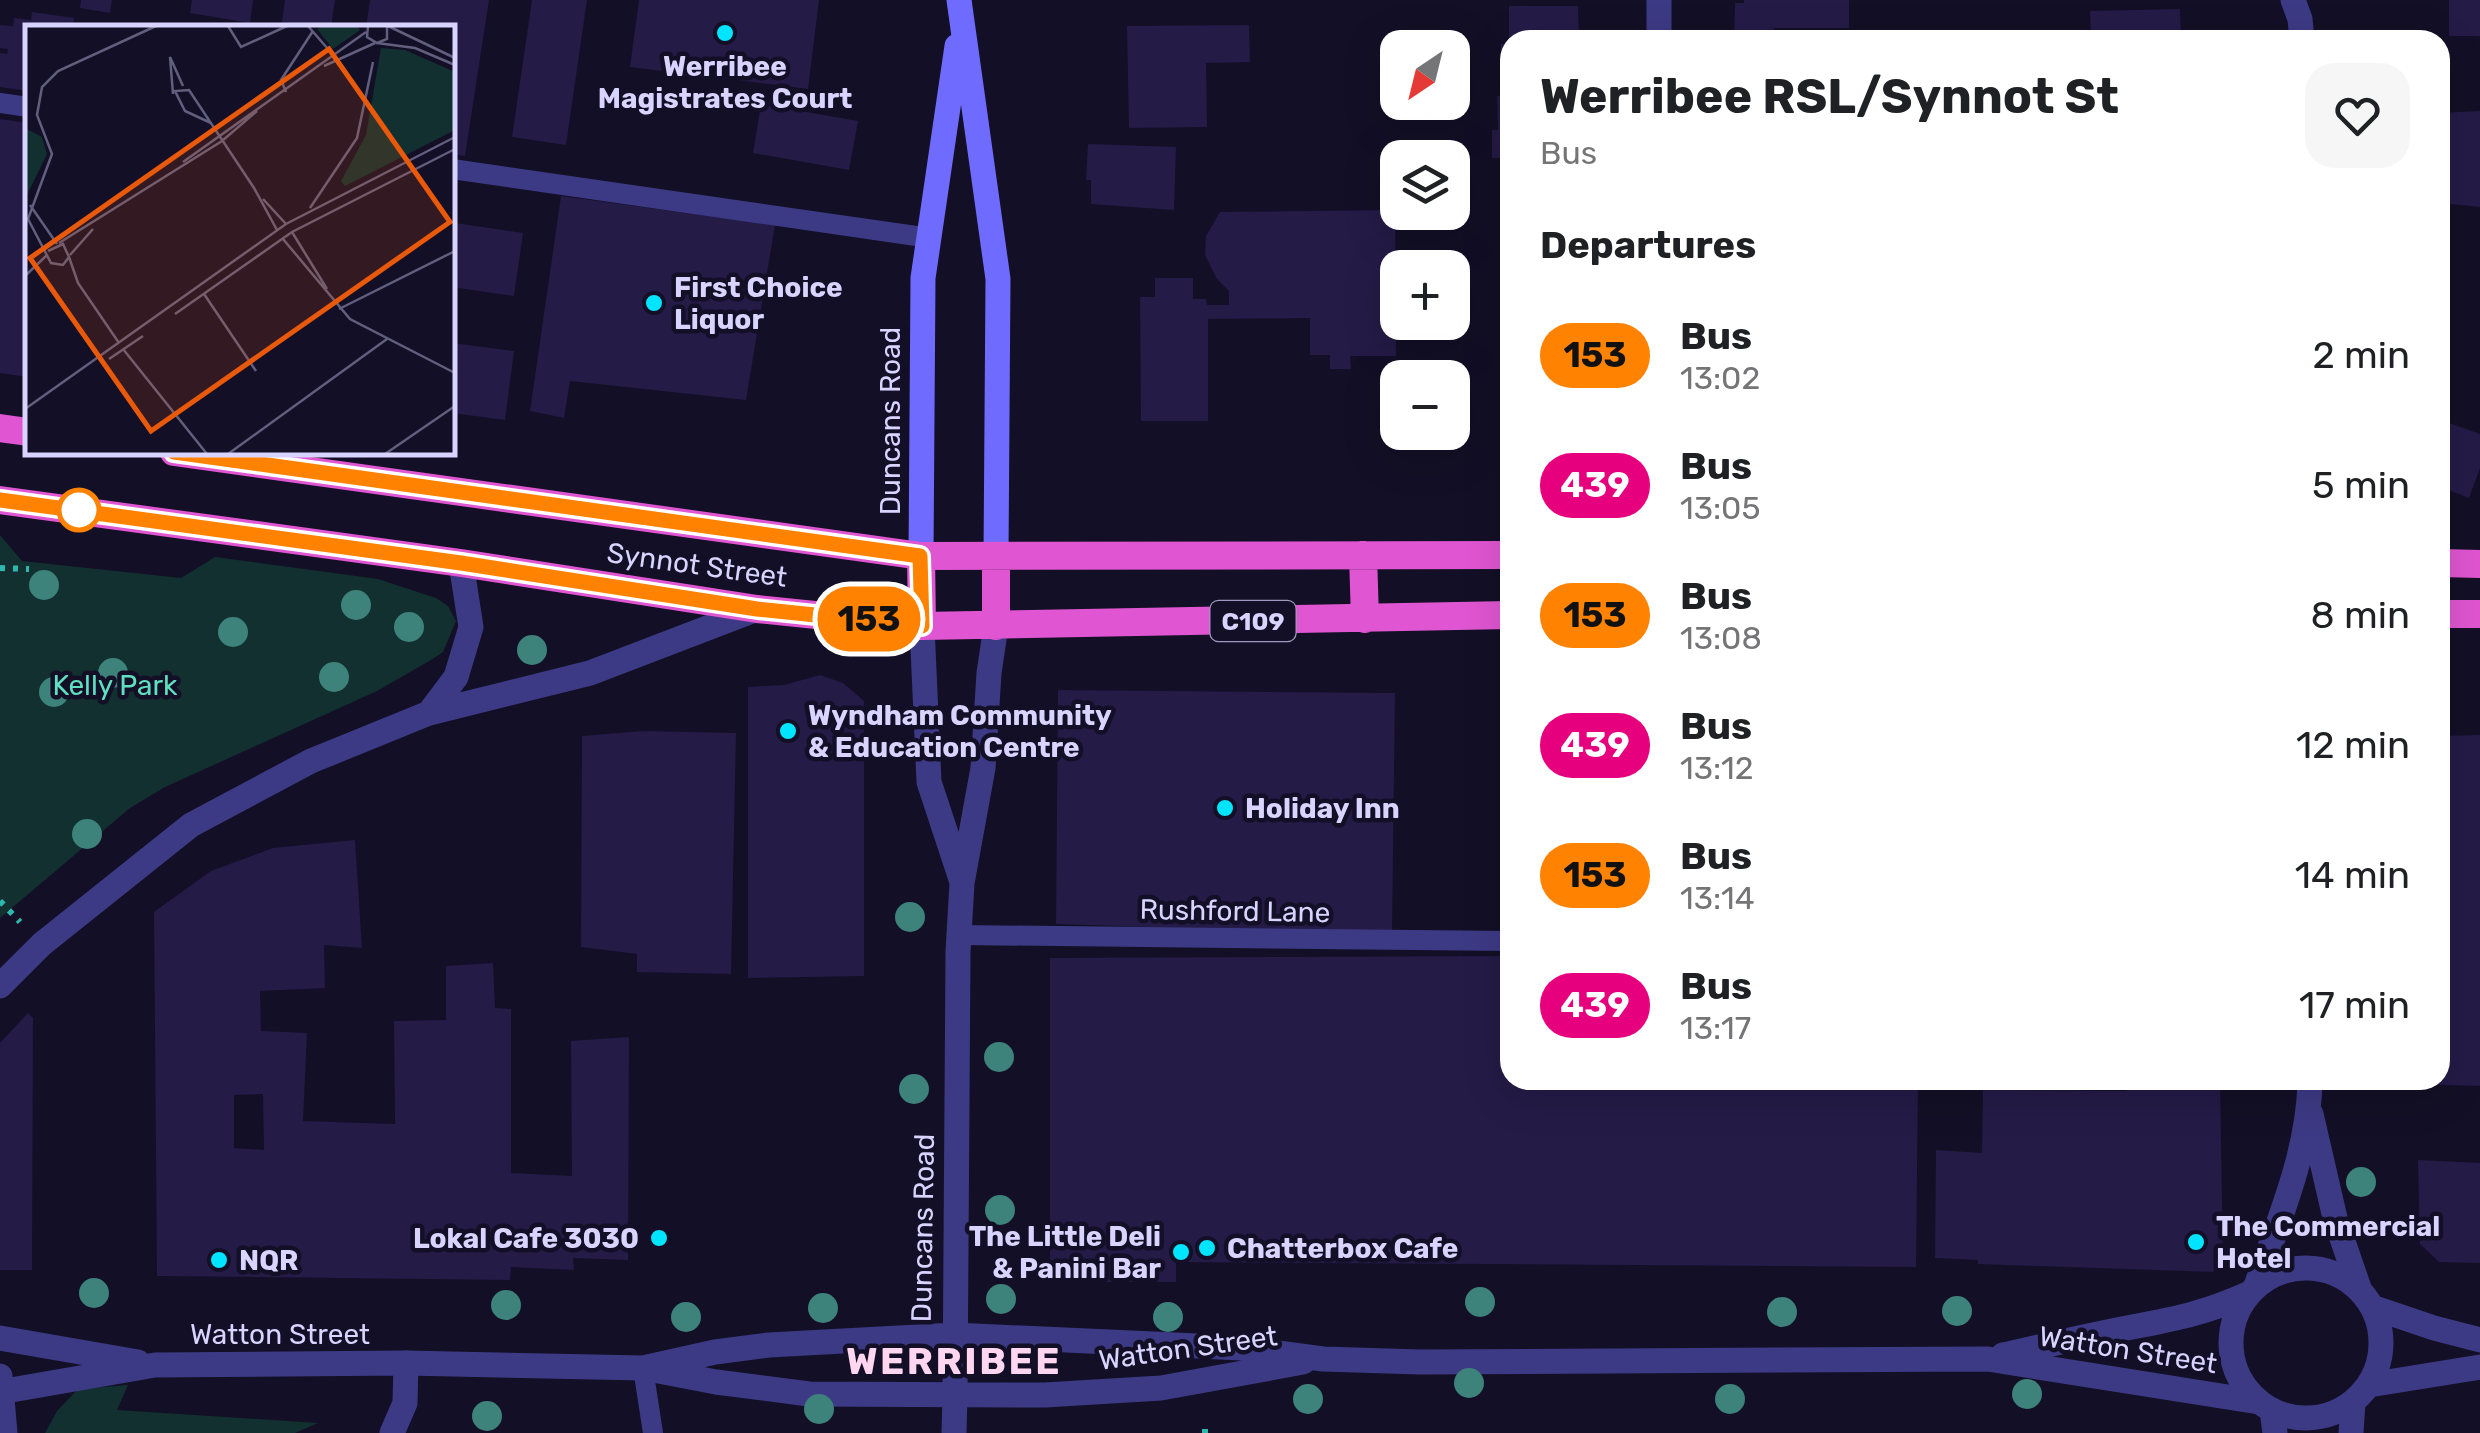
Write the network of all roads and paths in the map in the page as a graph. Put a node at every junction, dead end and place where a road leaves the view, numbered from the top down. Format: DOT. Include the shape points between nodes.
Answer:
graph roads {
  1 [pos="1659,0"];
  2 [pos="2293,0"];
  3 [pos="960,8"];
  4 [pos="1659,30"];
  5 [pos="2301,30"];
  6 [pos="0,103"];
  7 [pos="25,107"];
  8 [pos="455,168"];
  9 [pos="930,238"];
  10 [pos="0,428"];
  11 [pos="25,432"];
  12 [pos="196,455"];
  13 [pos="0,500"];
  14 [pos="1500,555"];
  15 [pos="920,556"];
  16 [pos="996,556"];
  17 [pos="1362,556"];
  18 [pos="461,563"];
  19 [pos="2450,563"];
  20 [pos="2480,564"];
  21 [pos="0,568"];
  22 [pos="29,569"];
  23 [pos="757,609"];
  24 [pos="2450,614"];
  25 [pos="2480,614"];
  26 [pos="1500,615"];
  27 [pos="1365,619"];
  28 [pos="922,626"];
  29 [pos="996,626"];
  30 [pos="430,713"];
  31 [pos="962,883"];
  32 [pos="959,935"];
  33 [pos="1500,940"];
  34 [pos="0,986"];
  35 [pos="2310,1090"];
  36 [pos="2310,1109"];
  37 [pos="2252,1290"];
  38 [pos="2365,1298"];
  39 [pos="954,1335"];
  40 [pos="0,1338"];
  41 [pos="2480,1340"];
  42 [pos="1323,1358"];
  43 [pos="1988,1358"];
  44 [pos="406,1364"];
  45 [pos="155,1366"];
  46 [pos="2480,1367"];
  47 [pos="642,1368"];
  48 [pos="0,1376"];
  49 [pos="1,1392"];
  50 [pos="955,1394"];
  51 [pos="2361,1394"];
  52 [pos="2269,1415"];
  53 [pos="5,1433"];
  54 [pos="392,1433"];
  55 [pos="653,1433"];
  56 [pos="954,1433"];
  57 [pos="2351,1433"];
  1 -- 4 [label="street"];
  2 -- 5 [label="street"];
  3 -- 9 [label="main road, Duncans Road"];
  3 -- 16 [label="main road, Duncans Road" via="998,280"];
  6 -- 7 [label="lane"];
  8 -- 9 [label="lane"];
  9 -- 15 [label="main road, Duncans Road"];
  10 -- 11 [label="highway"];
  12 -- 15 [label="highway, Synnot Street"];
  13 -- 18 [label="highway, Synnot Street / C109"];
  14 -- 17 [label="highway, Synnot Street"];
  15 -- 16 [label="highway, Synnot Street"];
  15 -- 28 [label="highway, Duncans Road"];
  16 -- 17 [label="highway, Synnot Street"];
  16 -- 29 [label="highway, Duncans Road"];
  17 -- 27 [label="highway"];
  18 -- 23 [label="highway, Synnot Street / C109"];
  18 -- 30 [label="street" via="471,626 456,678"];
  19 -- 20 [label="highway"];
  21 -- 22 [label="path"];
  23 -- 28 [label="highway, Synnot Street / C109"];
  23 -- 30 [label="street" via="590,673"];
  24 -- 25 [label="highway"];
  26 -- 27 [label="highway, Synnot Street / C109"];
  27 -- 29 [label="highway, Synnot Street / C109"];
  28 -- 29 [label="highway, Synnot Street / C109"];
  28 -- 31 [label="street, Duncans Road" via="929,782"];
  29 -- 31 [label="street, Duncans Road" via="983,768"];
  30 -- 34 [label="street" via="311,761 191,825 42,944"];
  31 -- 32 [label="street, Duncans Road"];
  32 -- 33 [label="lane, Rushford Lane"];
  32 -- 39 [label="street, Duncans Road"];
  35 -- 36 [label="street"];
  36 -- 37 [label="street" via="2297,1170"];
  36 -- 38 [label="street" via="2336,1218"];
  37 -- 38 [label="street" via="2275,1274 2320,1268"];
  37 -- 43 [label="street, Watton Street" via="2183,1319"];
  37 -- 52 [label="street" via="2236,1315 2233,1362"];
  38 -- 41 [label="street"];
  38 -- 51 [label="street" via="2382,1347"];
  39 -- 42 [label="street, Watton Street"];
  39 -- 47 [label="street, Watton Street" via="769,1345"];
  39 -- 50 [label="street, Duncans Road"];
  40 -- 45 [label="street, Watton Street"];
  42 -- 43 [label="street, Watton Street"];
  42 -- 50 [label="street, Watton Street" via="1161,1388"];
  43 -- 52 [label="street, Watton Street"];
  44 -- 45 [label="street, Watton Street"];
  44 -- 47 [label="street, Watton Street"];
  44 -- 54 [label="street, Watton Street" via="405,1404"];
  45 -- 49 [label="street, Watton Street"];
  46 -- 51 [label="street"];
  47 -- 50 [label="street, Watton Street" via="809,1394"];
  47 -- 55 [label="lane"];
  48 -- 49 [label="street"];
  49 -- 53 [label="street"];
  50 -- 56 [label="street, Duncans Road"];
  51 -- 52 [label="street" via="2314,1418"];
  51 -- 57 [label="street"];
}
